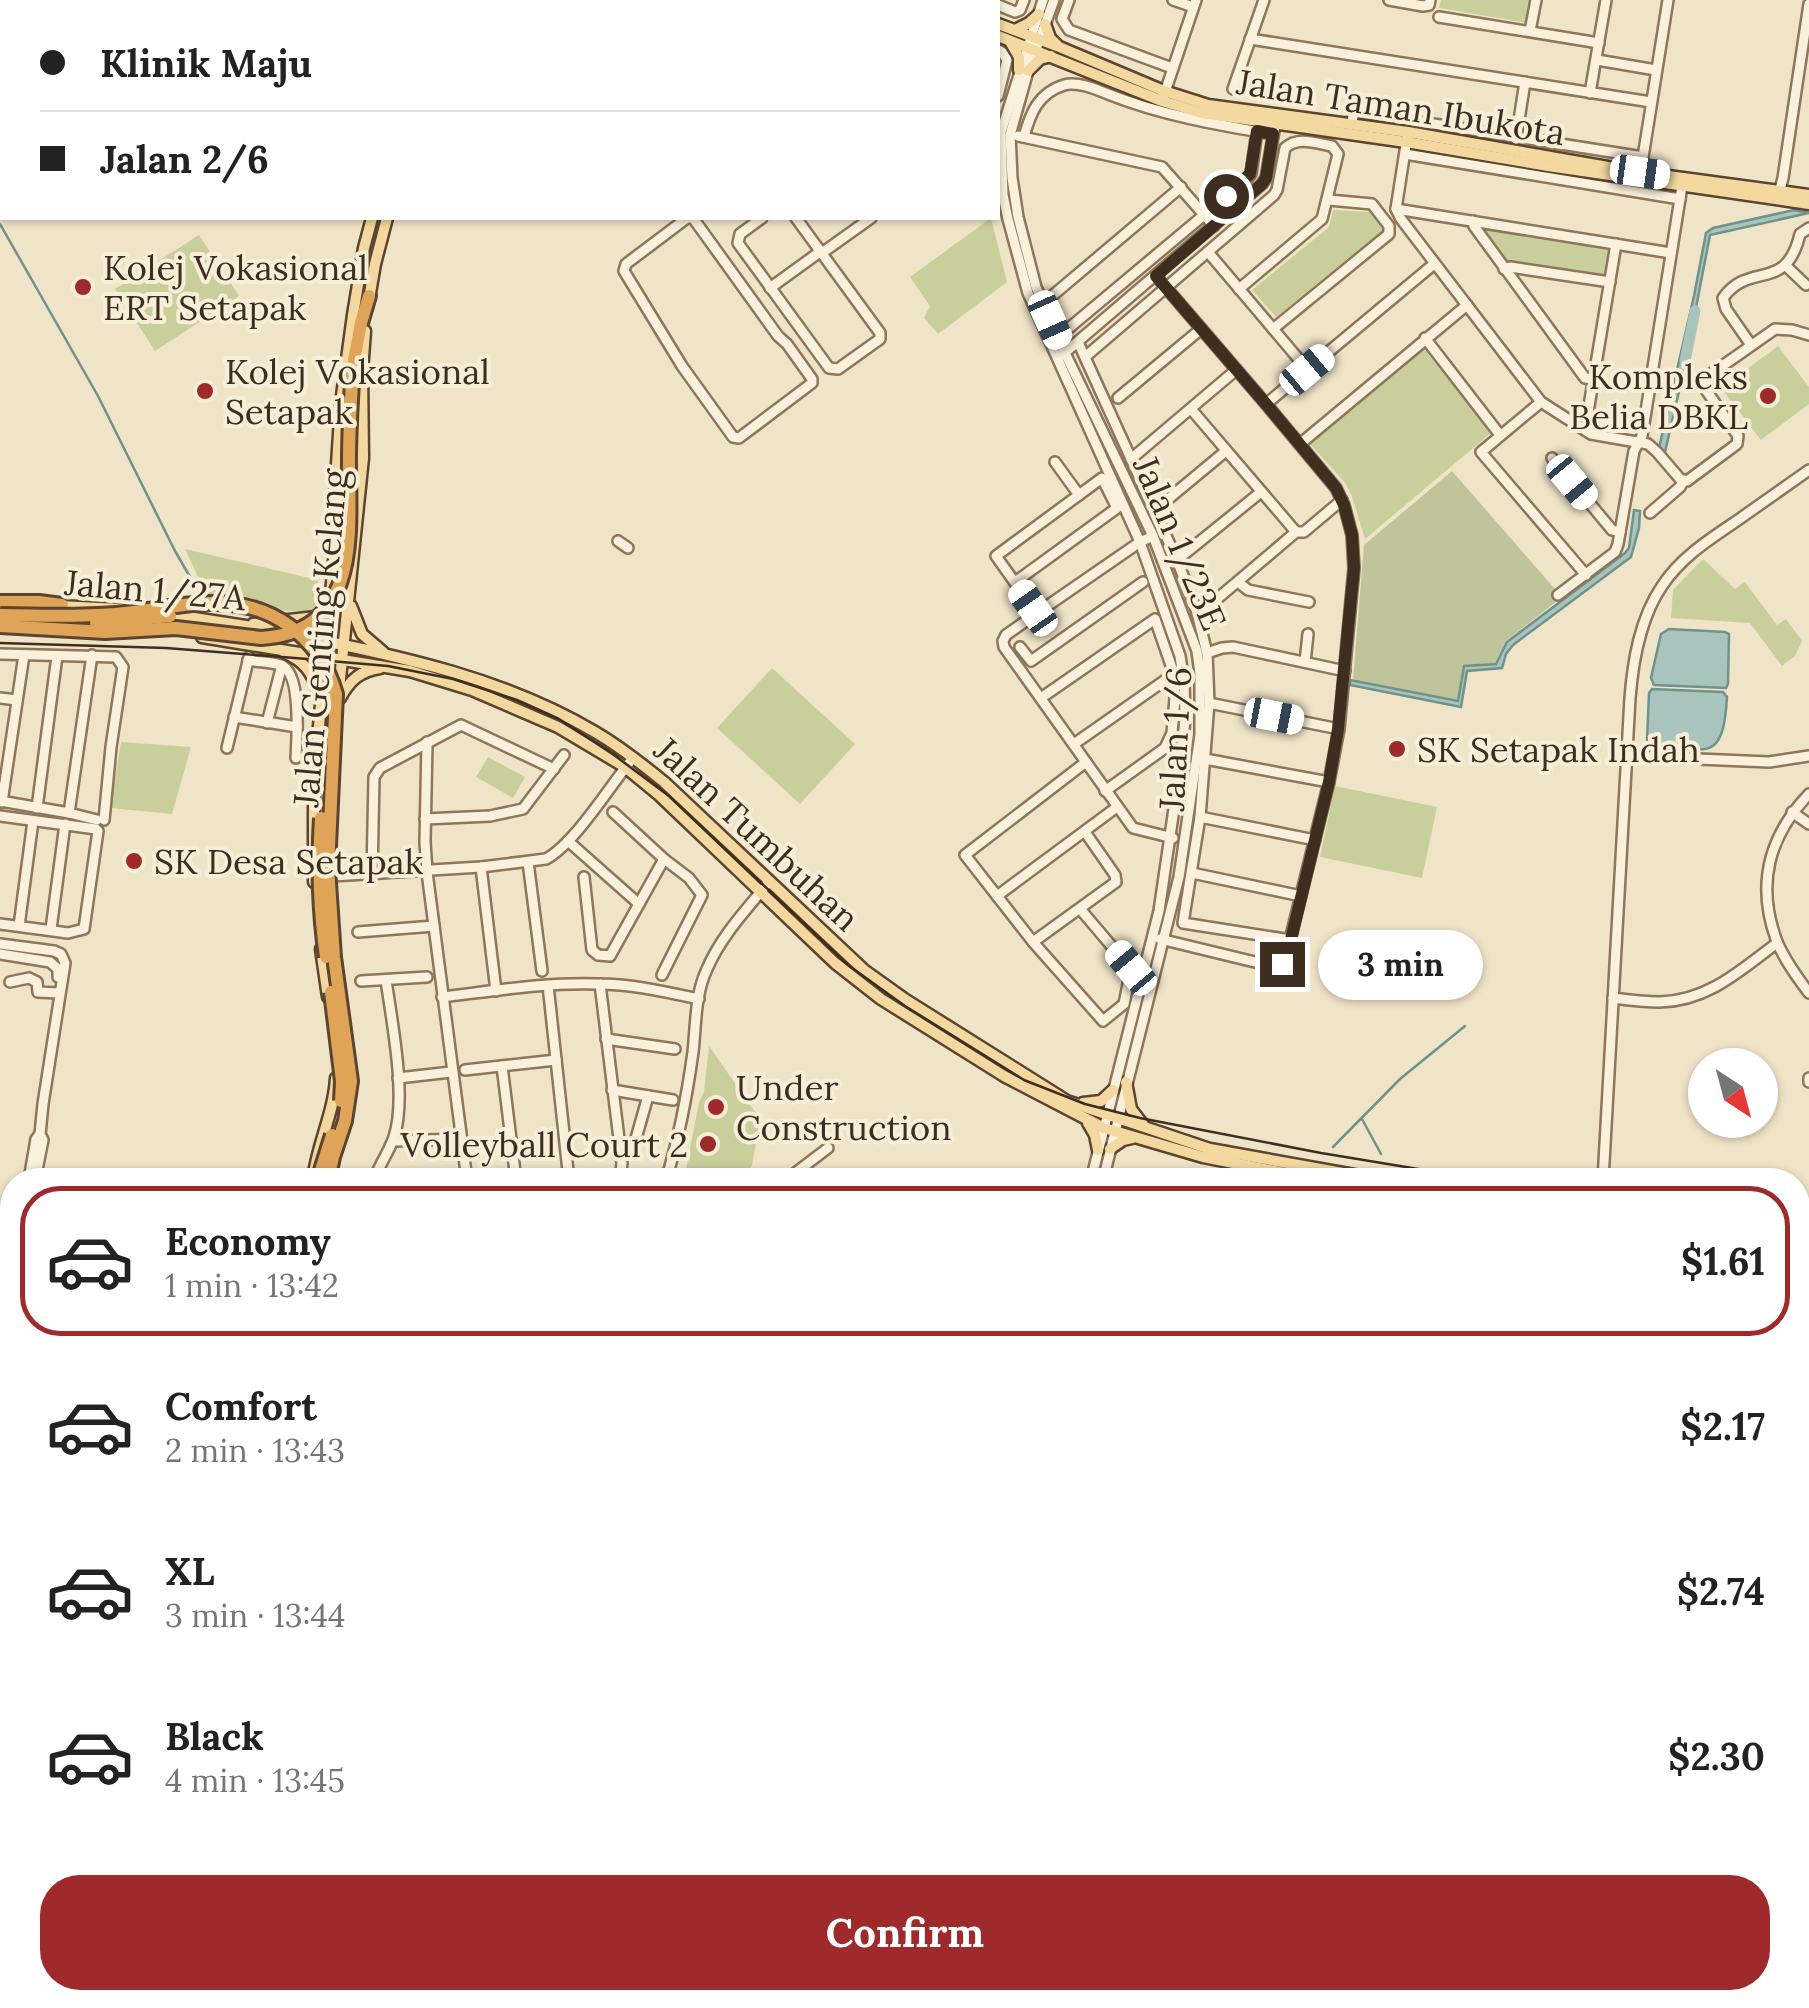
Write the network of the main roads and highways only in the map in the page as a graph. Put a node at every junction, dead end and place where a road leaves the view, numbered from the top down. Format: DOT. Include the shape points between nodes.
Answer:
graph roads {
  1 [pos="1006,36"];
  2 [pos="1055,51"];
  3 [pos="1275,123"];
  4 [pos="1406,143"];
  5 [pos="1640,175"];
  6 [pos="1807,201"];
  7 [pos="372,220"];
  8 [pos="387,220"];
  9 [pos="369,296"];
  10 [pos="338,456"];
  11 [pos="363,458"];
  12 [pos="349,600"];
  13 [pos="62,606"];
  14 [pos="0,608"];
  15 [pos="329,610"];
  16 [pos="0,625"];
  17 [pos="249,625"];
  18 [pos="304,636"];
  19 [pos="326,642"];
  20 [pos="345,645"];
  21 [pos="270,648"];
  22 [pos="302,653"];
  23 [pos="325,657"];
  24 [pos="343,660"];
  25 [pos="390,661"];
  26 [pos="320,702"];
  27 [pos="338,702"];
  28 [pos="564,716"];
  29 [pos="566,731"];
  30 [pos="594,731"];
  31 [pos="595,748"];
  32 [pos="638,760"];
  33 [pos="642,781"];
  34 [pos="754,867"];
  35 [pos="744,878"];
  36 [pos="789,901"];
  37 [pos="779,910"];
  38 [pos="1126,1082"];
  39 [pos="1113,1090"];
  40 [pos="1068,1101"];
  41 [pos="330,1112"];
  42 [pos="350,1118"];
  43 [pos="1088,1122"];
  44 [pos="1110,1124"];
  45 [pos="1147,1128"];
  46 [pos="1138,1137"];
  47 [pos="316,1168"];
  48 [pos="319,1168"];
  49 [pos="331,1168"];
  50 [pos="333,1168"];
  51 [pos="1259,1168"];
  52 [pos="1315,1168"];
  1 -- 2 [label="main road, Jalan Taman Ibukota"];
  1 -- 2 [label="main road" via="1042,19"];
  1 -- 2 [label="main road" via="1024,71"];
  2 -- 3 [label="main road, Jalan Taman Ibukota" via="1163,96"];
  3 -- 4 [label="main road, Jalan Taman Ibukota"];
  3 -- 4 [label="main road, Jalan Taman Ibukota" via="1352,124"];
  4 -- 5 [label="main road, Jalan Taman Ibukota" via="1514,151"];
  4 -- 5 [label="main road, Jalan Taman Ibukota" via="1547,172"];
  5 -- 6 [label="main road, Jalan Taman Ibukota"];
  7 -- 10 [label="main road, Jalan Genting Kelang" via="353,314"];
  8 -- 9 [label="main road, Jalan Genting Kelang"];
  9 -- 11 [label="main road, Jalan Genting Kelang"];
  9 -- 16 [label="highway, bridge" via="353,366 347,566 329,604 312,620 261,638 176,628 106,632"];
  10 -- 11 [label="main road" via="349,470"];
  10 -- 15 [label="main road, Jalan Genting Kelang"];
  11 -- 12 [label="main road, Jalan Genting Kelang"];
  12 -- 20 [label="main road, Jalan Genting Kelang"];
  12 -- 25 [label="main road" via="362,634"];
  13 -- 14 [label="highway"];
  13 -- 17 [label="main road, Jalan 1/27A"];
  14 -- 49 [label="highway, bridge" via="89,615 205,603 254,608 294,628 330,673 336,694 330,918 351,1081"];
  15 -- 17 [label="main road" via="320,617"];
  15 -- 19 [label="main road, Jalan Genting Kelang"];
  16 -- 21 [label="main road, Jalan 1/27A" via="150,630"];
  16 -- 48 [label="highway, bridge" via="236,612 267,623 310,656 329,703 318,866 342,1082"];
  17 -- 18 [label="main road, Jalan 1/27A"];
  18 -- 19 [label="main road, Jalan 1/27A"];
  18 -- 22 [label="main road" via="310,646"];
  19 -- 20 [label="main road, Jalan 1/27A"];
  19 -- 23 [label="main road, Jalan Genting Kelang"];
  20 -- 24 [label="main road, Jalan Genting Kelang"];
  20 -- 25 [label="main road, Jalan Tumbuhan"];
  21 -- 22 [label="main road, Jalan 1/27A"];
  21 -- 26 [label="main road" via="304,664"];
  22 -- 23 [label="main road, Jalan 1/27A"];
  23 -- 24 [label="main road, Jalan 1/27A"];
  23 -- 26 [label="main road, Jalan Genting Kelang"];
  24 -- 25 [label="main road, Jalan Tumbuhan"];
  24 -- 27 [label="main road, Jalan Genting Kelang"];
  25 -- 27 [label="main road" via="359,674"];
  25 -- 28 [label="main road, Jalan Tumbuhan" via="465,675"];
  25 -- 29 [label="main road, Jalan Tumbuhan"];
  26 -- 41 [label="main road, Jalan Genting Kelang" via="313,870 334,1047"];
  27 -- 42 [label="main road, Jalan Genting Kelang" via="332,876"];
  28 -- 29 [label="main road" via="558,721"];
  28 -- 30 [label="main road, Jalan Tumbuhan"];
  29 -- 31 [label="main road, Jalan Tumbuhan"];
  30 -- 31 [label="main road" via="604,742"];
  30 -- 32 [label="main road, Jalan Tumbuhan"];
  31 -- 33 [label="main road, Jalan Tumbuhan"];
  32 -- 33 [label="main road" via="634,768"];
  32 -- 34 [label="main road, Jalan Tumbuhan"];
  33 -- 35 [label="main road, Jalan Tumbuhan"];
  34 -- 35 [label="main road" via="754,879"];
  34 -- 36 [label="main road, Jalan Tumbuhan"];
  35 -- 37 [label="main road, Jalan Tumbuhan"];
  36 -- 37 [label="main road" via="776,896"];
  36 -- 40 [label="main road, Jalan Tumbuhan" via="864,970"];
  37 -- 43 [label="main road, Jalan Tumbuhan" via="881,999"];
  38 -- 45 [label="main road" via="1132,1109"];
  39 -- 40 [label="main road" via="1096,1104"];
  40 -- 44 [label="main road, Jalan Tumbuhan"];
  41 -- 42 [label="main road" via="344,1107"];
  41 -- 47 [label="main road, Jalan Genting Kelang"];
  42 -- 50 [label="main road, Jalan Genting Kelang"];
  43 -- 44 [label="main road, Jalan Tumbuhan"];
  43 -- 46 [label="main road" via="1104,1150"];
  44 -- 45 [label="main road"];
  44 -- 46 [label="main road"];
  45 -- 52 [label="main road" via="1210,1149"];
  46 -- 51 [label="main road"];
}
